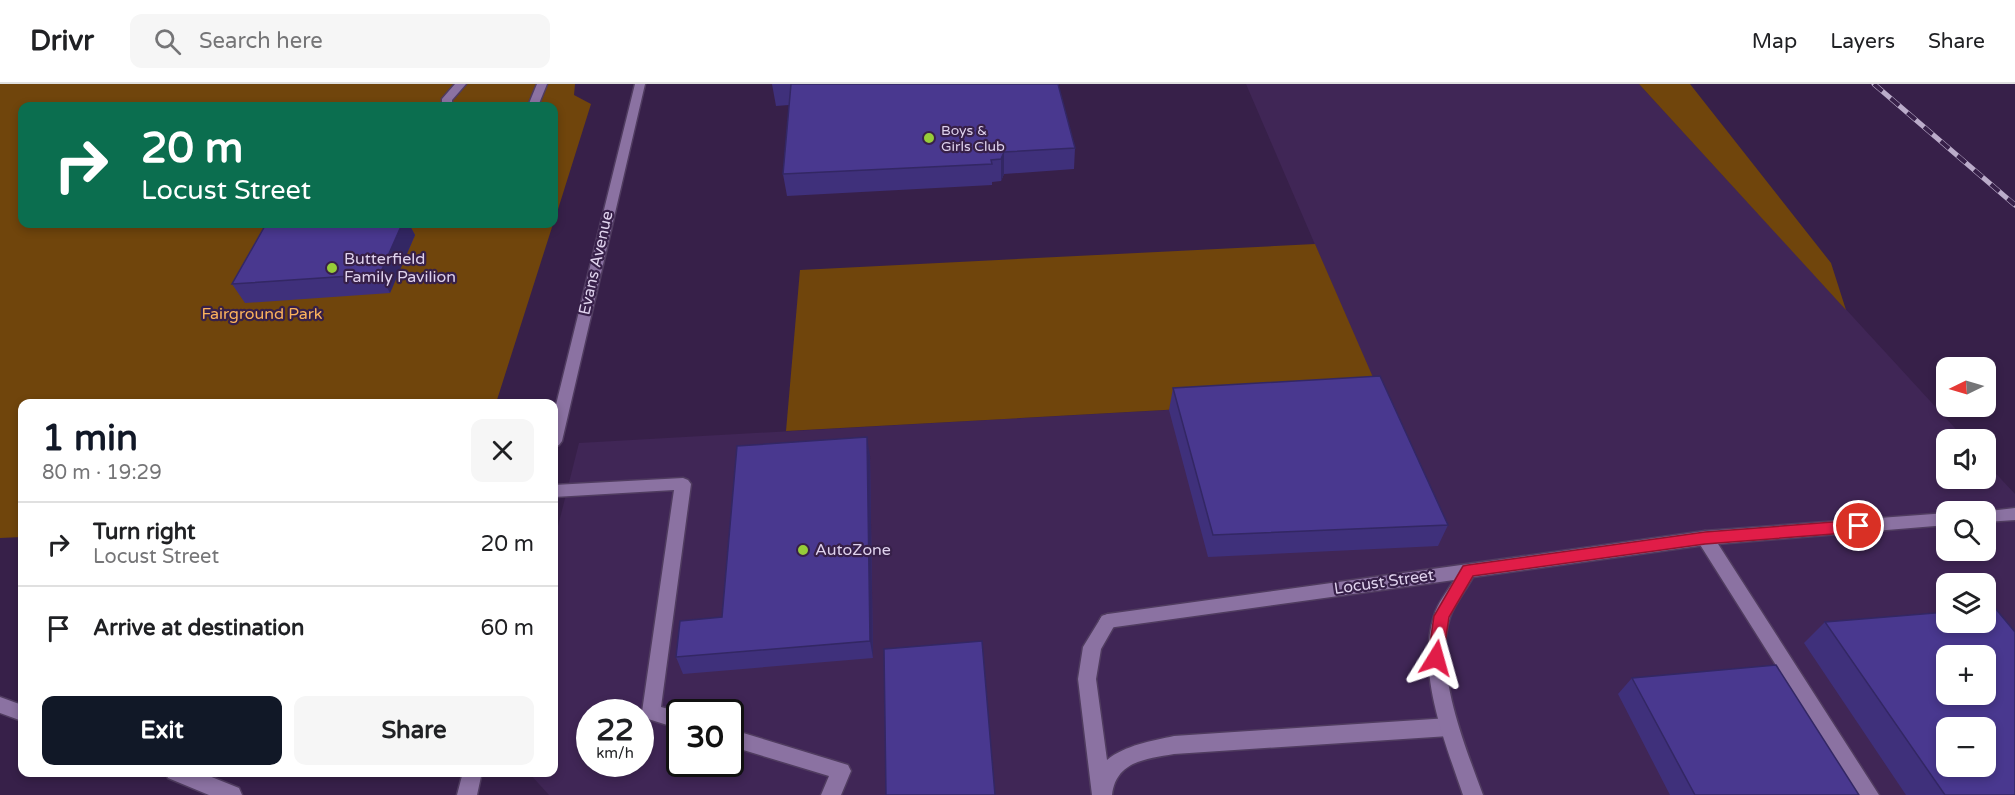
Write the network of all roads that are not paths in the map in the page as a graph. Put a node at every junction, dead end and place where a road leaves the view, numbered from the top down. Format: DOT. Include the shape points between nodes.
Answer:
graph roads {
  1 [pos="461,84"];
  2 [pos="542,84"];
  3 [pos="640,84"];
  4 [pos="447,102"];
  5 [pos="535,102"];
  6 [pos="558,424"];
  7 [pos="558,491"];
  8 [pos="2015,514"];
  9 [pos="1996,515"];
  10 [pos="1936,520"];
  11 [pos="1705,538"];
  12 [pos="1468,571"];
  13 [pos="0,705"];
  14 [pos="18,712"];
  15 [pos="666,717"];
  16 [pos="1449,727"];
  17 [pos="744,741"];
  18 [pos="186,777"];
  19 [pos="472,777"];
  20 [pos="1102,792"];
  21 [pos="228,794"];
  22 [pos="467,795"];
  23 [pos="831,795"];
  24 [pos="1473,795"];
  25 [pos="1869,795"];
  1 -- 4 [label="street"];
  2 -- 5 [label="street"];
  3 -- 6 [label="street, Evans Avenue"];
  7 -- 15 [label="street" via="683,484 651,712"];
  8 -- 9 [label="street"];
  10 -- 11 [label="street, Locust Street"];
  11 -- 12 [label="street, Locust Street"];
  11 -- 25 [label="street"];
  12 -- 16 [label="street" via="1442,616 1436,658"];
  12 -- 20 [label="street, Locust Street" via="1108,621 1092,647 1087,679"];
  13 -- 14 [label="street"];
  16 -- 20 [label="street" via="1174,745 1135,753 1112,765"];
  16 -- 24 [label="street"];
  17 -- 23 [label="street" via="841,771"];
  18 -- 21 [label="street"];
  19 -- 22 [label="street"];
}
